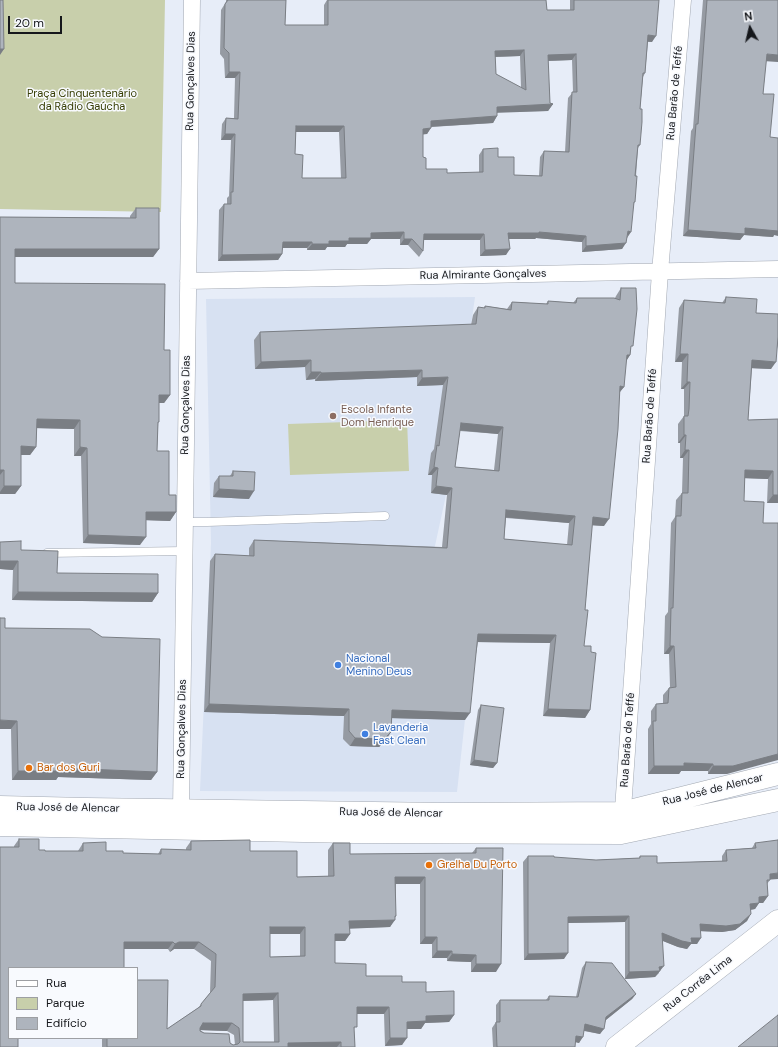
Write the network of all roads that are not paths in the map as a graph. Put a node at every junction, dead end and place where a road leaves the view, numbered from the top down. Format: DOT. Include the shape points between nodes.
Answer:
graph roads {
  1 [pos="192,0"];
  2 [pos="683,0"];
  3 [pos="778,269"];
  4 [pos="660,272"];
  5 [pos="188,281"];
  6 [pos="386,516"];
  7 [pos="185,522"];
  8 [pos="184,551"];
  9 [pos="42,553"];
  10 [pos="778,774"];
  11 [pos="778,800"];
  12 [pos="0,807"];
  13 [pos="181,810"];
  14 [pos="445,814"];
  15 [pos="622,823"];
  16 [pos="0,825"];
  17 [pos="138,828"];
  18 [pos="217,829"];
  19 [pos="383,832"];
  20 [pos="778,921"];
  21 [pos="617,1047"];
  1 -- 5 [label="street, Rua Gonçalves Dias"];
  2 -- 4 [label="street, Rua Barão de Teffé"];
  3 -- 4 [label="street, Rua Almirante Gonçalves"];
  4 -- 5 [label="street, Rua Almirante Gonçalves"];
  4 -- 15 [label="street, Rua Barão de Teffé"];
  5 -- 7 [label="street, Rua Gonçalves Dias"];
  6 -- 7 [label="lane"];
  7 -- 8 [label="street, Rua Gonçalves Dias"];
  8 -- 9 [label="lane"];
  8 -- 13 [label="street, Rua Gonçalves Dias"];
  10 -- 15 [label="main road, Rua José de Alencar"];
  11 -- 15 [label="main road, Rua José de Alencar"];
  12 -- 13 [label="main road, Rua José de Alencar"];
  13 -- 14 [label="main road, Rua José de Alencar"];
  13 -- 17 [label="main road"];
  13 -- 18 [label="main road"];
  14 -- 15 [label="main road, Rua José de Alencar"];
  14 -- 19 [label="main road"];
  15 -- 19 [label="main road, Rua José de Alencar"];
  16 -- 17 [label="main road, Rua José de Alencar"];
  17 -- 18 [label="main road, Rua José de Alencar"];
  18 -- 19 [label="main road, Rua José de Alencar"];
  20 -- 21 [label="main road, Rua Corrêa Lima"];
}
